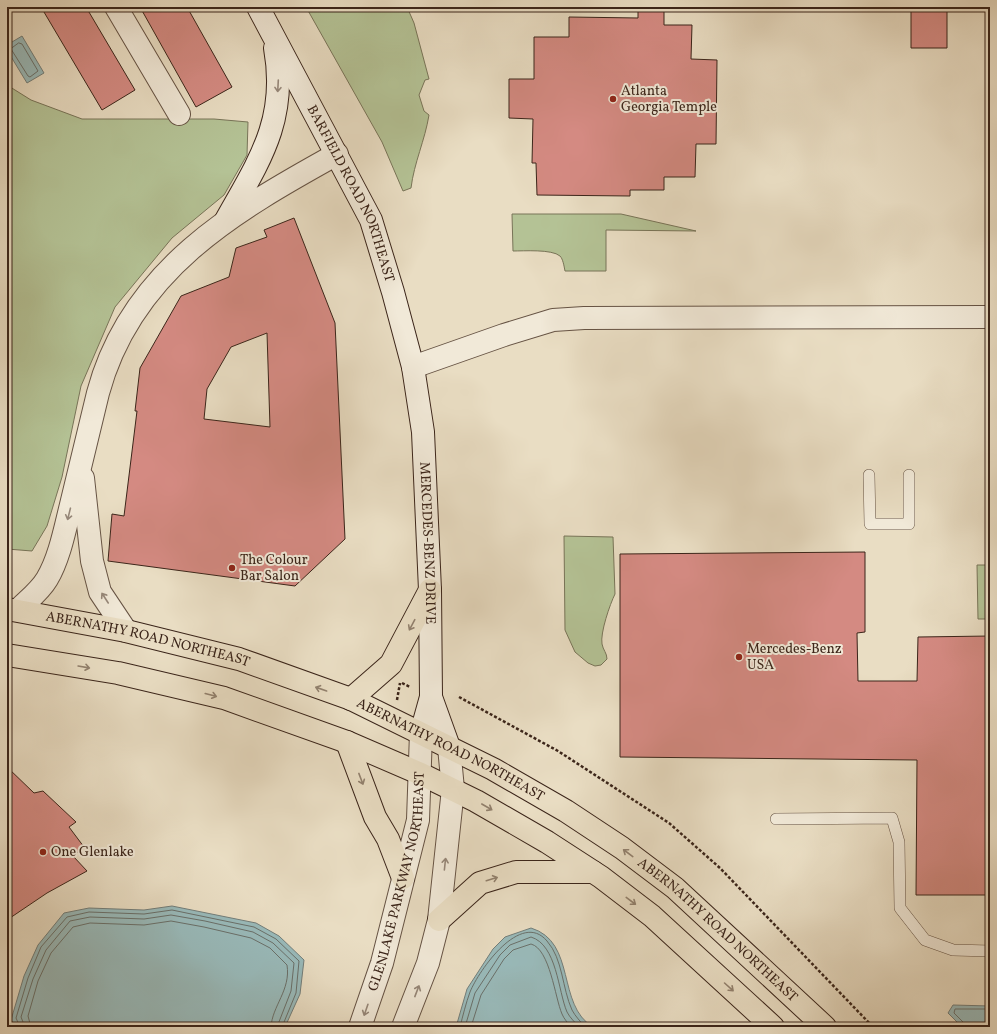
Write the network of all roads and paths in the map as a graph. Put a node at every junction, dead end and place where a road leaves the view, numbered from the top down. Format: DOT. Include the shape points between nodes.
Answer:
graph roads {
  1 [pos="116,7"];
  2 [pos="258,7"];
  3 [pos="273,33"];
  4 [pos="179,114"];
  5 [pos="337,154"];
  6 [pos="226,220"];
  7 [pos="990,317"];
  8 [pos="413,367"];
  9 [pos="417,390"];
  10 [pos="82,463"];
  11 [pos="869,475"];
  12 [pos="910,475"];
  13 [pos="430,590"];
  14 [pos="12,610"];
  15 [pos="126,631"];
  16 [pos="7,655"];
  17 [pos="401,682"];
  18 [pos="431,696"];
  19 [pos="459,696"];
  20 [pos="351,699"];
  21 [pos="396,700"];
  22 [pos="421,733"];
  23 [pos="347,742"];
  24 [pos="449,747"];
  25 [pos="421,774"];
  26 [pos="453,790"];
  27 [pos="776,819"];
  28 [pos="593,872"];
  29 [pos="403,878"];
  30 [pos="439,920"];
  31 [pos="990,951"];
  32 [pos="360,1027"];
  33 [pos="403,1027"];
  34 [pos="773,1027"];
  35 [pos="825,1027"];
  36 [pos="873,1027"];
  1 -- 4 [label="street"];
  2 -- 3 [label="street, BARFIELD ROAD NORTHEAST"];
  3 -- 5 [label="street, BARFIELD ROAD NORTHEAST"];
  3 -- 6 [label="street, one-way" via="279,81 274,126 256,169"];
  5 -- 6 [label="street"];
  5 -- 8 [label="street, BARFIELD ROAD NORTHEAST" via="371,220 394,292"];
  6 -- 10 [label="street" via="202,238 147,292 127,323 98,392"];
  7 -- 8 [label="street" via="553,320"];
  8 -- 9 [label="street, BARFIELD ROAD NORTHEAST"];
  9 -- 13 [label="street, MERCEDES-BENZ DRIVE" via="423,432"];
  10 -- 14 [label="street, one-way" via="61,546 47,579"];
  15 -- 10 [label="street, one-way" via="100,592 92,561"];
  11 -- 12 [label="lane" via="870,524 909,524"];
  13 -- 18 [label="street, MERCEDES-BENZ DRIVE"];
  13 -- 20 [label="main road, one-way" via="390,664"];
  14 -- 15 [label="main road, ABERNATHY ROAD NORTHEAST"];
  20 -- 15 [label="main road, ABERNATHY ROAD NORTHEAST, one-way" via="239,659"];
  16 -- 23 [label="main road, one-way" via="179,686 231,701"];
  17 -- 21 [label="path"];
  18 -- 22 [label="street, MERCEDES-BENZ DRIVE"];
  18 -- 24 [label="street, MERCEDES-BENZ DRIVE"];
  19 -- 36 [label="path" via="558,751 669,823 720,868"];
  20 -- 22 [label="main road, ABERNATHY ROAD NORTHEAST"];
  22 -- 24 [label="main road, ABERNATHY ROAD NORTHEAST"];
  22 -- 25 [label="street, GLENLAKE PARKWAY NORTHEAST"];
  23 -- 25 [label="main road"];
  23 -- 29 [label="main road, one-way"];
  24 -- 26 [label="street"];
  35 -- 24 [label="main road, ABERNATHY ROAD NORTHEAST, one-way" via="675,888 622,848 566,811 494,769"];
  25 -- 26 [label="main road"];
  25 -- 29 [label="street, GLENLAKE PARKWAY NORTHEAST" via="418,820"];
  26 -- 28 [label="main road, one-way" via="547,842"];
  30 -- 26 [label="street, one-way"];
  27 -- 31 [label="lane" via="892,818 899,842 900,908 925,940 953,950"];
  30 -- 28 [label="main road, one-way" via="480,883 516,872"];
  28 -- 34 [label="main road, one-way" via="652,916"];
  29 -- 32 [label="street, GLENLAKE PARKWAY NORTHEAST, one-way" via="382,963"];
  33 -- 30 [label="street, one-way" via="428,963"];
}
